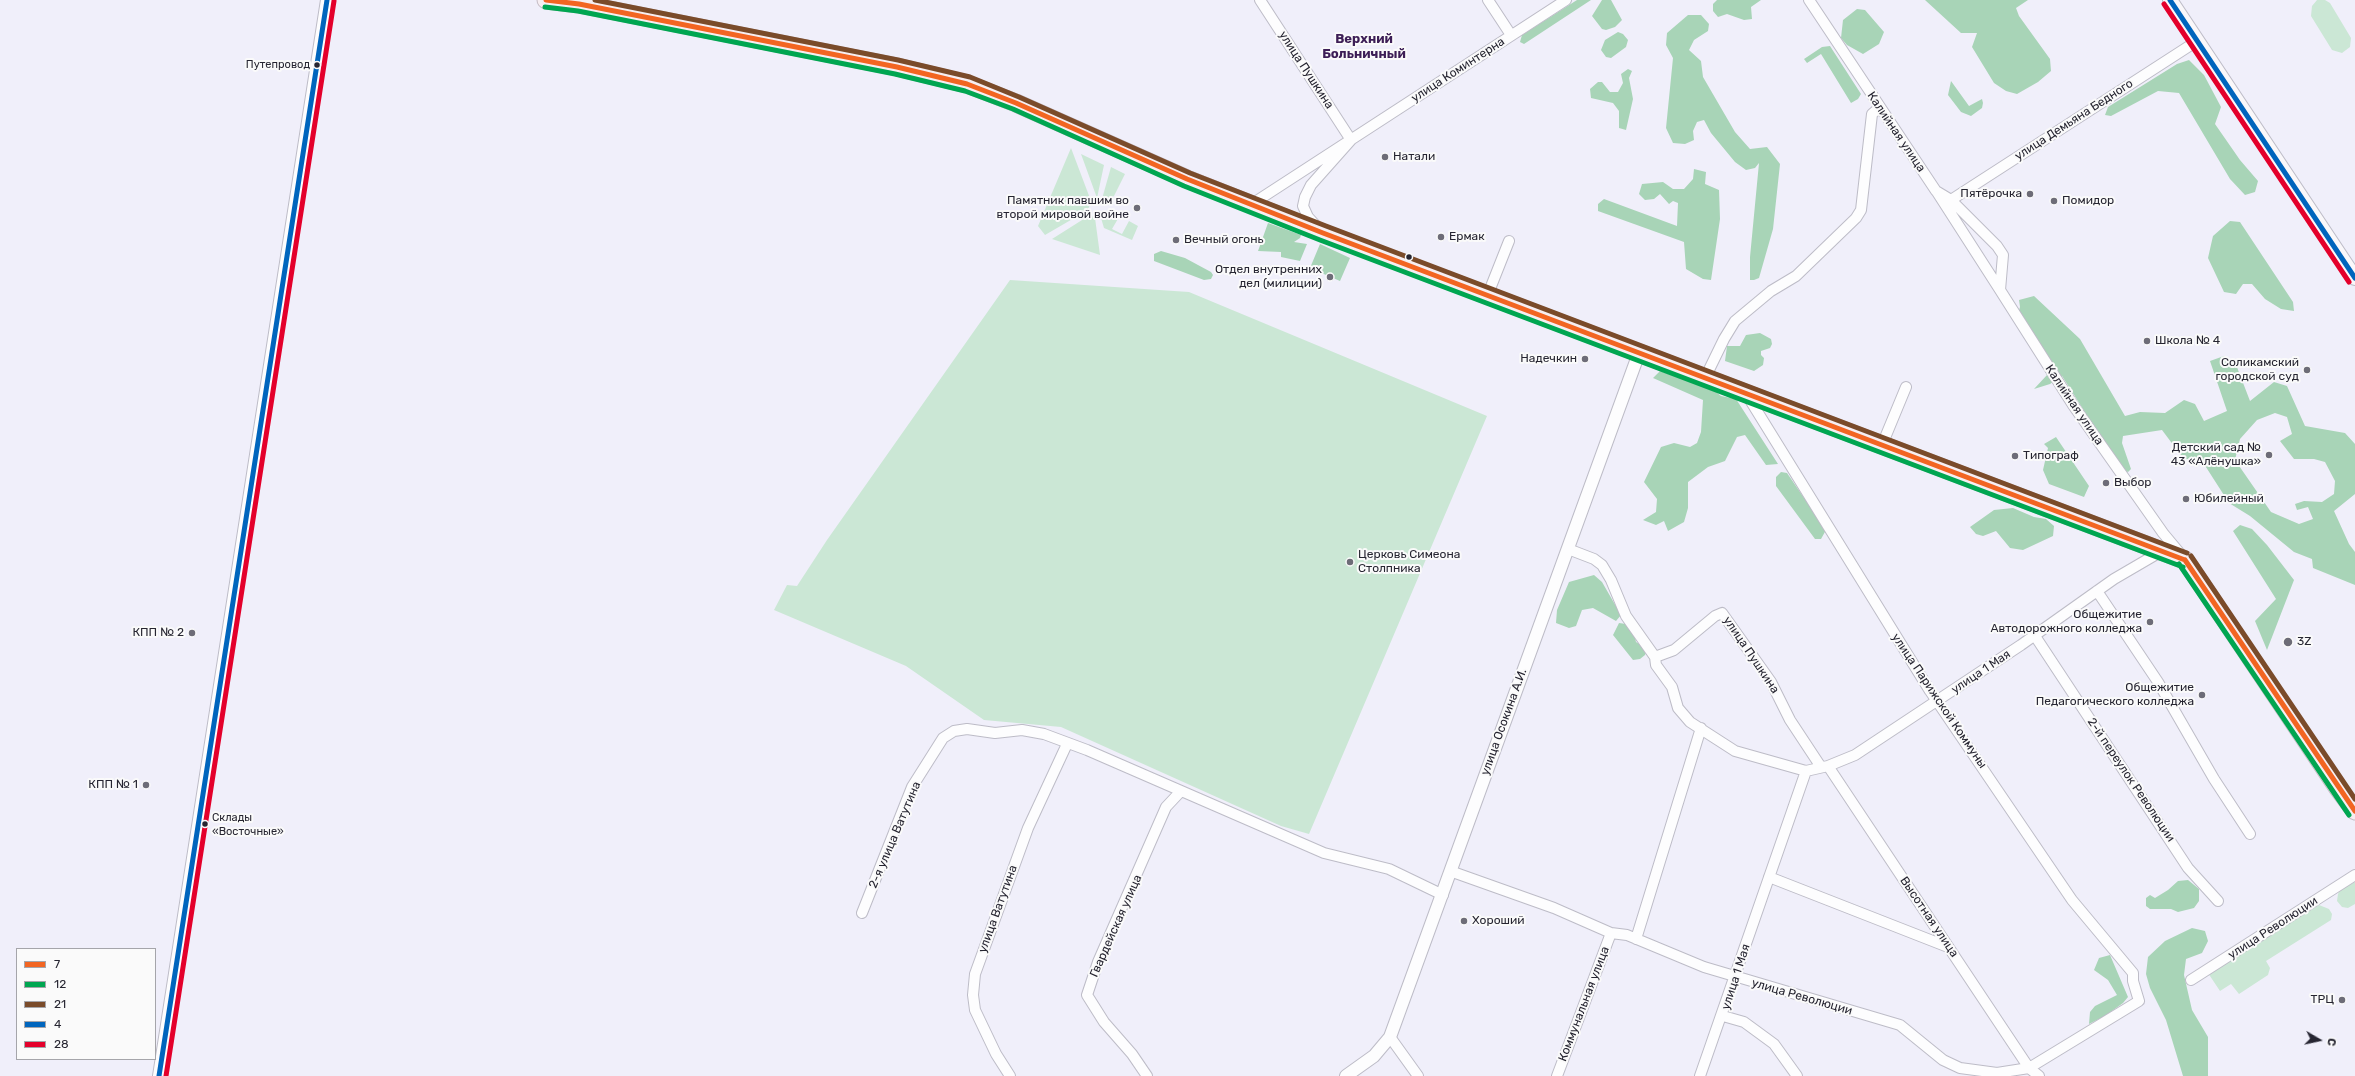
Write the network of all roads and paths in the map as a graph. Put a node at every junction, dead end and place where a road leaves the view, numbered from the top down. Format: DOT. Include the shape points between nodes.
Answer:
graph roads {
  1 [pos="328,0"];
  2 [pos="546,0"];
  3 [pos="1260,0"];
  4 [pos="1488,0"];
  5 [pos="1566,0"];
  6 [pos="1809,0"];
  7 [pos="2170,0"];
  8 [pos="1511,35"];
  9 [pos="2197,41"];
  10 [pos="1880,107"];
  11 [pos="1351,140"];
  12 [pos="1936,191"];
  13 [pos="1951,200"];
  14 [pos="1252,204"];
  15 [pos="1323,233"];
  16 [pos="1509,241"];
  17 [pos="2355,278"];
  18 [pos="2000,290"];
  19 [pos="1488,294"];
  20 [pos="1640,353"];
  21 [pos="1705,378"];
  22 [pos="1906,387"];
  23 [pos="1746,393"];
  24 [pos="1882,445"];
  25 [pos="1568,549"];
  26 [pos="2162,551"];
  27 [pos="2186,560"];
  28 [pos="2096,591"];
  29 [pos="2035,636"];
  30 [pos="1655,656"];
  31 [pos="1938,701"];
  32 [pos="1701,728"];
  33 [pos="1067,744"];
  34 [pos="1825,767"];
  35 [pos="1806,771"];
  36 [pos="1181,791"];
  37 [pos="2355,811"];
  38 [pos="2250,834"];
  39 [pos="1450,871"];
  40 [pos="2355,875"];
  41 [pos="1770,877"];
  42 [pos="1443,895"];
  43 [pos="2218,901"];
  44 [pos="862,913"];
  45 [pos="1611,932"];
  46 [pos="1636,939"];
  47 [pos="1948,947"];
  48 [pos="1734,978"];
  49 [pos="2191,980"];
  50 [pos="2139,1000"];
  51 [pos="1723,1016"];
  52 [pos="1390,1036"];
  53 [pos="2029,1068"];
  54 [pos="159,1076"];
  55 [pos="1010,1076"];
  56 [pos="1147,1076"];
  57 [pos="1346,1076"];
  58 [pos="1418,1076"];
  59 [pos="1557,1076"];
  60 [pos="1700,1076"];
  61 [pos="1797,1076"];
  62 [pos="2040,1076"];
  1 -- 54 [label="street"];
  2 -- 14 [label="highway" via="579,4 897,67 967,84 1016,103 1186,179"];
  3 -- 11 [label="street, улица Пушкина"];
  4 -- 8 [label="street"];
  5 -- 8 [label="street, улица Коминтерна"];
  6 -- 10 [label="street, Калийная улица"];
  7 -- 9 [label="main road"];
  8 -- 11 [label="street, улица Коминтерна"];
  9 -- 13 [label="street, улица Демьяна Бедного"];
  9 -- 17 [label="main road"];
  10 -- 12 [label="street, Калийная улица"];
  10 -- 21 [label="street" via="1872,114 1861,210 1856,218 1796,276 1771,291 1735,321"];
  11 -- 14 [label="street, улица Коминтерна"];
  11 -- 15 [label="street, улица Коминтерна" via="1311,185 1305,197 1303,206 1308,217"];
  12 -- 13 [label="street, Калийная улица"];
  12 -- 18 [label="street"];
  13 -- 18 [label="street, Калийная улица" via="1997,246 2002,255"];
  14 -- 15 [label="highway"];
  15 -- 19 [label="highway"];
  16 -- 19 [label="street"];
  18 -- 27 [label="street, Калийная улица" via="2073,405 2163,533"];
  19 -- 20 [label="highway"];
  20 -- 21 [label="highway"];
  20 -- 25 [label="street, улица Осокина А.И."];
  21 -- 23 [label="highway"];
  22 -- 24 [label="street"];
  23 -- 24 [label="highway"];
  23 -- 31 [label="street, улица Парижской Коммуны" via="1930,692"];
  24 -- 26 [label="highway"];
  25 -- 30 [label="street" via="1594,558 1602,565 1626,616"];
  25 -- 39 [label="street, улица Осокина А.И."];
  26 -- 27 [label="highway"];
  26 -- 28 [label="street, улица 1 Мая"];
  27 -- 37 [label="highway, Калийная улица"];
  28 -- 29 [label="street, улица 1 Мая"];
  28 -- 38 [label="street" via="2158,682 2214,779"];
  29 -- 31 [label="street, улица 1 Мая"];
  29 -- 43 [label="street, 2-й переулок Революции" via="2188,868"];
  30 -- 32 [label="street" via="1656,665 1672,687 1678,708 1690,722"];
  30 -- 34 [label="street, улица Пушкина" via="1674,650 1722,613 1771,682 1790,720"];
  31 -- 34 [label="street, улица 1 Мая" via="1855,755"];
  31 -- 50 [label="street, улица Парижской Коммуны" via="2072,900 2133,973"];
  32 -- 35 [label="street" via="1735,751"];
  32 -- 46 [label="street"];
  33 -- 36 [label="street" via="1087,750"];
  33 -- 44 [label="street, 2-я улица Ватутина" via="1044,734 1022,730 995,732 967,729 954,731 943,738 912,787"];
  33 -- 55 [label="street, улица Ватутина" via="1028,828 975,974 975,1010 996,1054"];
  34 -- 35 [label="street, улица 1 Мая"];
  34 -- 47 [label="street, Высотная улица"];
  35 -- 41 [label="street, улица 1 Мая"];
  36 -- 42 [label="street" via="1324,853 1389,870"];
  36 -- 56 [label="street, Гвардейская улица" via="1166,807 1098,962 1087,995 1104,1022"];
  39 -- 42 [label="street, улица Осокина А.И."];
  39 -- 45 [label="street, улица Революции" via="1554,908"];
  40 -- 49 [label="street, улица Революции"];
  41 -- 47 [label="street"];
  41 -- 48 [label="street, улица 1 Мая"];
  42 -- 52 [label="street, улица Осокина А.И."];
  45 -- 46 [label="street, улица Революции"];
  45 -- 59 [label="street, Коммунальная улица"];
  46 -- 48 [label="street, улица Революции"];
  47 -- 53 [label="street, Высотная улица"];
  48 -- 51 [label="street, улица 1 Мая"];
  48 -- 53 [label="street, улица Революции" via="1900,1025 1943,1060 1960,1068 1997,1072"];
  50 -- 53 [label="street, улица Революции"];
  51 -- 60 [label="street, улица 1 Мая"];
  51 -- 61 [label="street" via="1744,1022 1774,1044"];
  52 -- 57 [label="street, улица Осокина А.И." via="1374,1056"];
  52 -- 58 [label="street"];
  53 -- 62 [label="street"];
}
